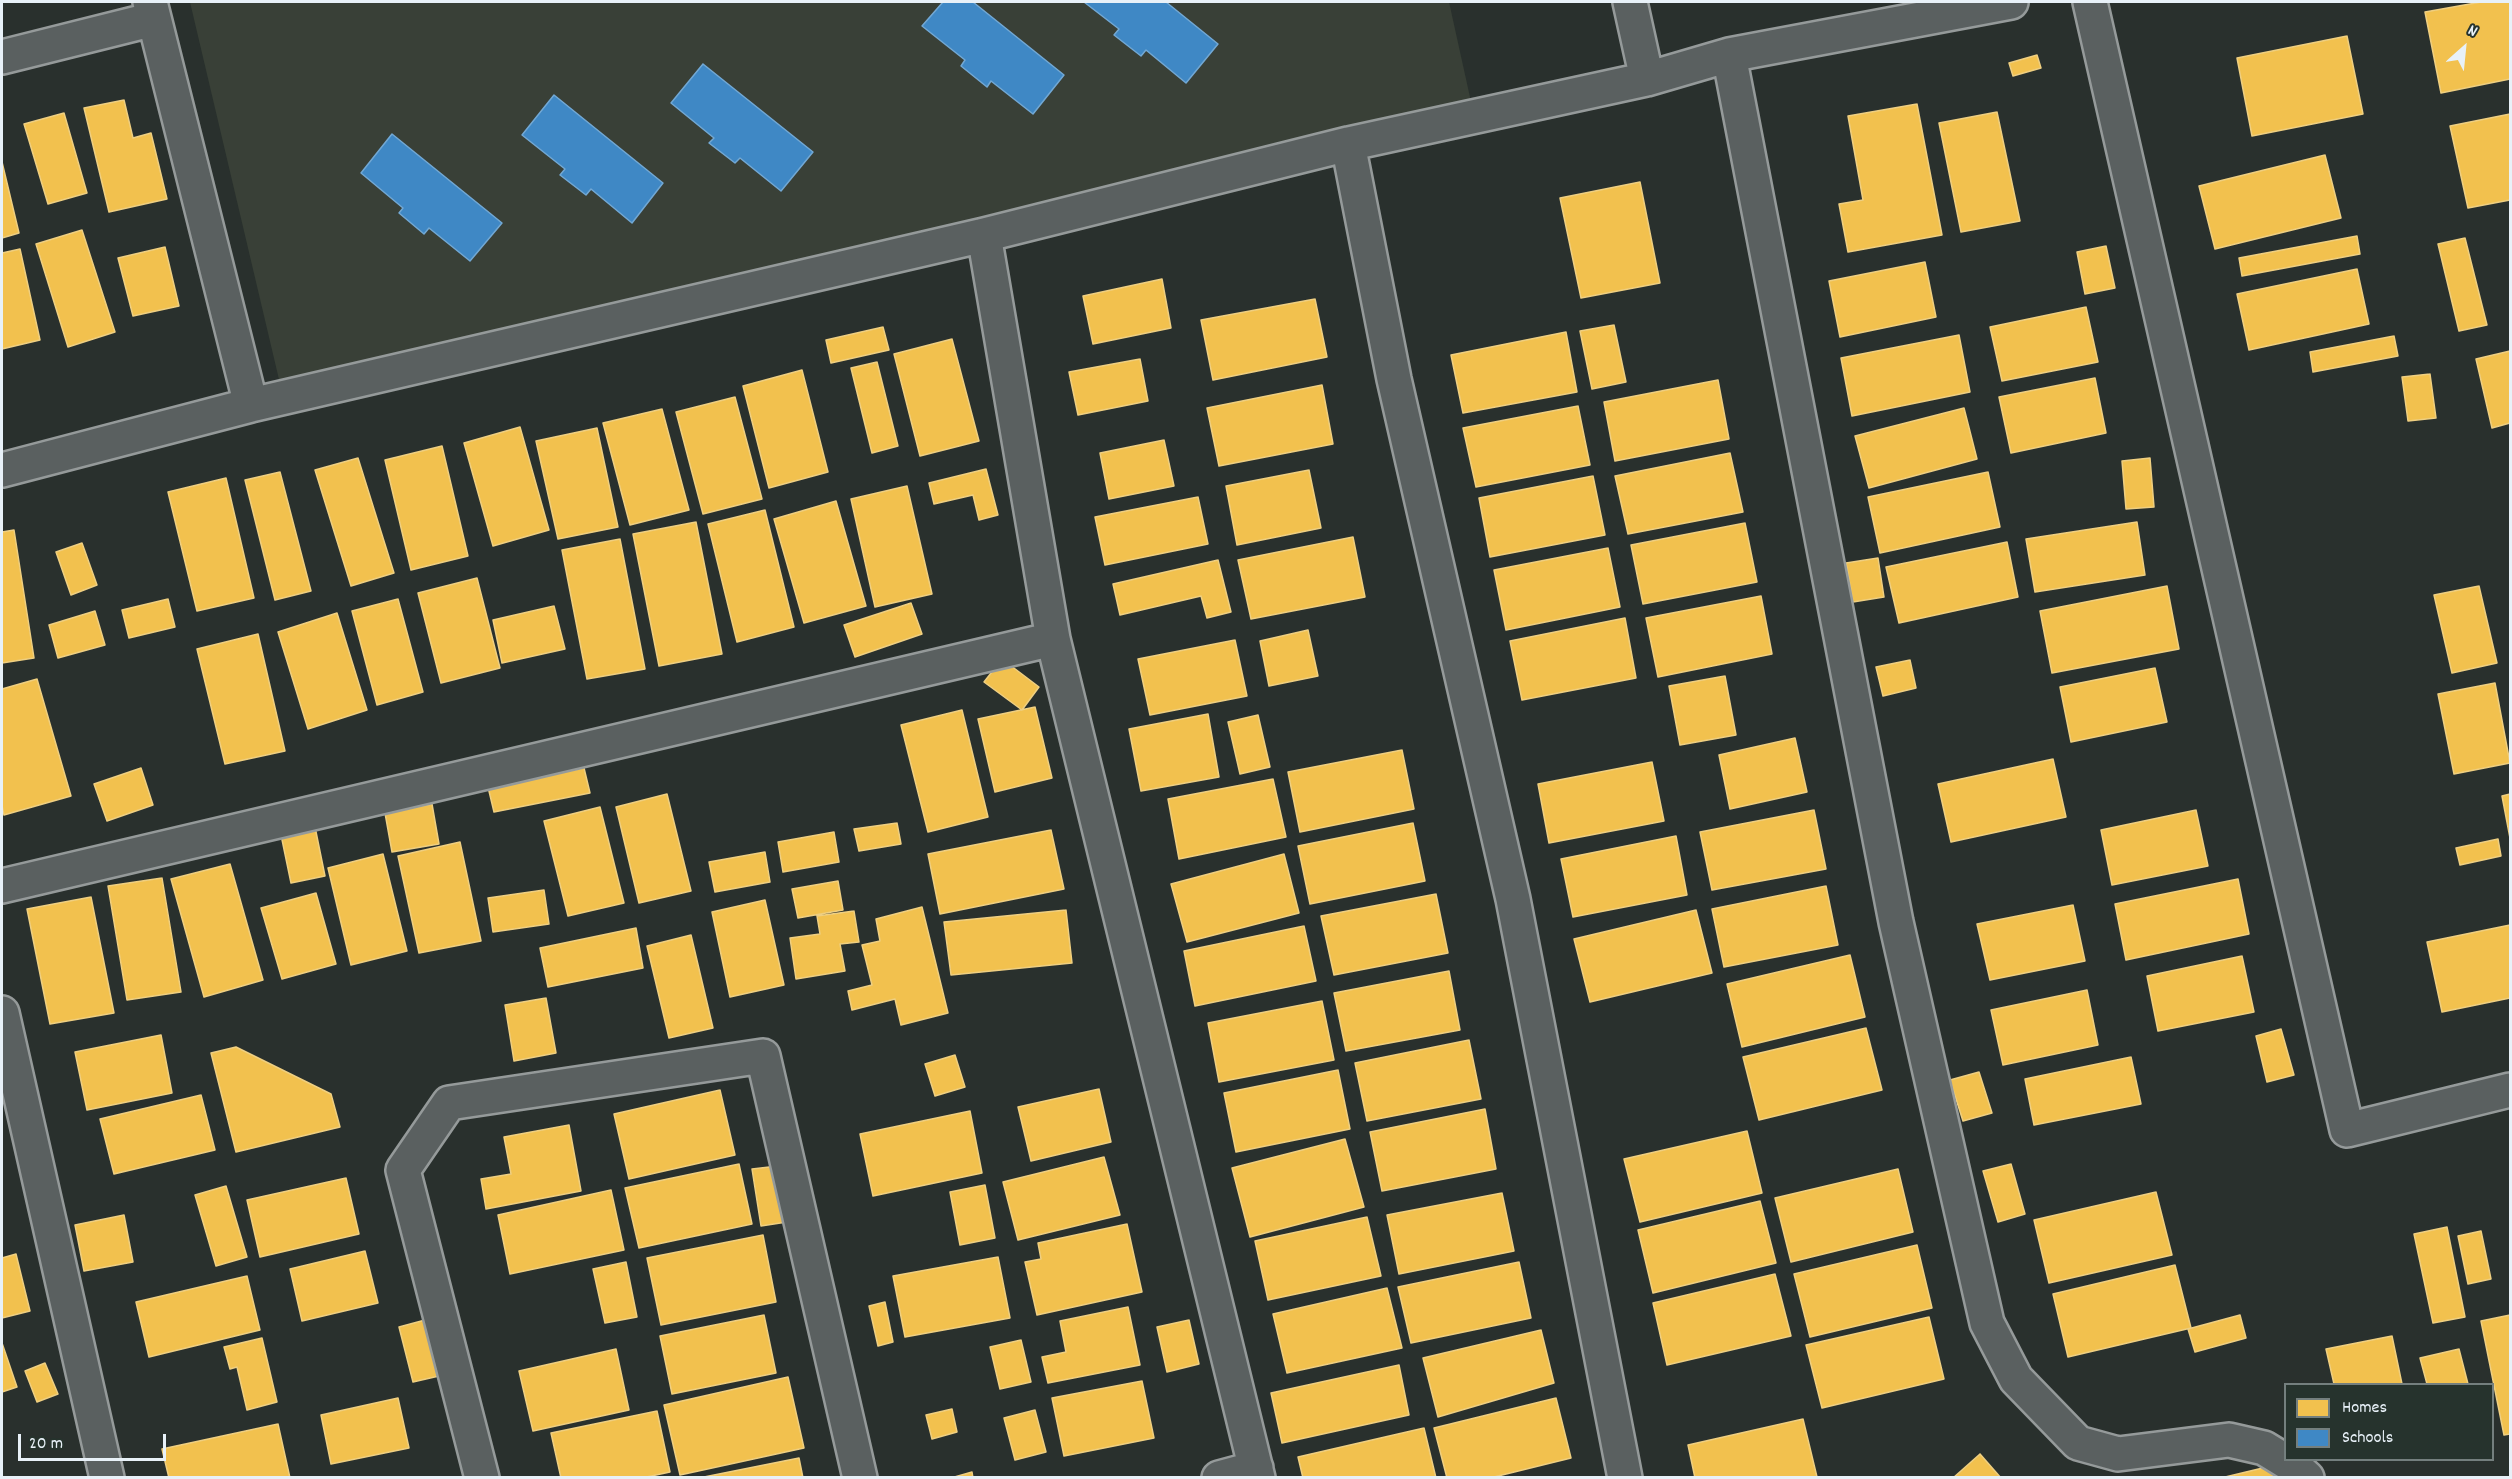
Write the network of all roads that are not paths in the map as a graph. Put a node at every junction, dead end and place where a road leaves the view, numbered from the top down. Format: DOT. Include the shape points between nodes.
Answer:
graph roads {
  1 [pos="1630,2"];
  2 [pos="2011,2"];
  3 [pos="2090,2"];
  4 [pos="152,10"];
  5 [pos="1729,55"];
  6 [pos="2,57"];
  7 [pos="1647,79"];
  8 [pos="1348,144"];
  9 [pos="984,235"];
  10 [pos="251,405"];
  11 [pos="2,470"];
  12 [pos="1053,639"];
  13 [pos="2,886"];
  14 [pos="2,1013"];
  15 [pos="2511,1090"];
  16 [pos="2284,1460"];
  17 [pos="2285,1461"];
  18 [pos="1257,1473"];
  19 [pos="108,1478"];
  20 [pos="482,1478"];
  21 [pos="860,1478"];
  22 [pos="1219,1478"];
  23 [pos="1625,1478"];
  24 [pos="2307,1478"];
  1 -- 7 [label="street"];
  2 -- 5 [label="street"];
  3 -- 15 [label="street" via="2347,1130"];
  4 -- 6 [label="street"];
  4 -- 10 [label="street"];
  5 -- 7 [label="street"];
  5 -- 16 [label="street" via="1896,922 1987,1323 2016,1379 2078,1443 2118,1454 2229,1440 2264,1448"];
  7 -- 8 [label="street"];
  8 -- 9 [label="street"];
  8 -- 23 [label="street" via="1394,379 1514,899"];
  9 -- 10 [label="street"];
  9 -- 12 [label="street"];
  10 -- 11 [label="street"];
  12 -- 13 [label="street"];
  12 -- 18 [label="street"];
  14 -- 19 [label="street"];
  17 -- 24 [label="street"];
  18 -- 22 [label="street"];
  20 -- 21 [label="street" via="403,1170 449,1103 764,1056"];
}
